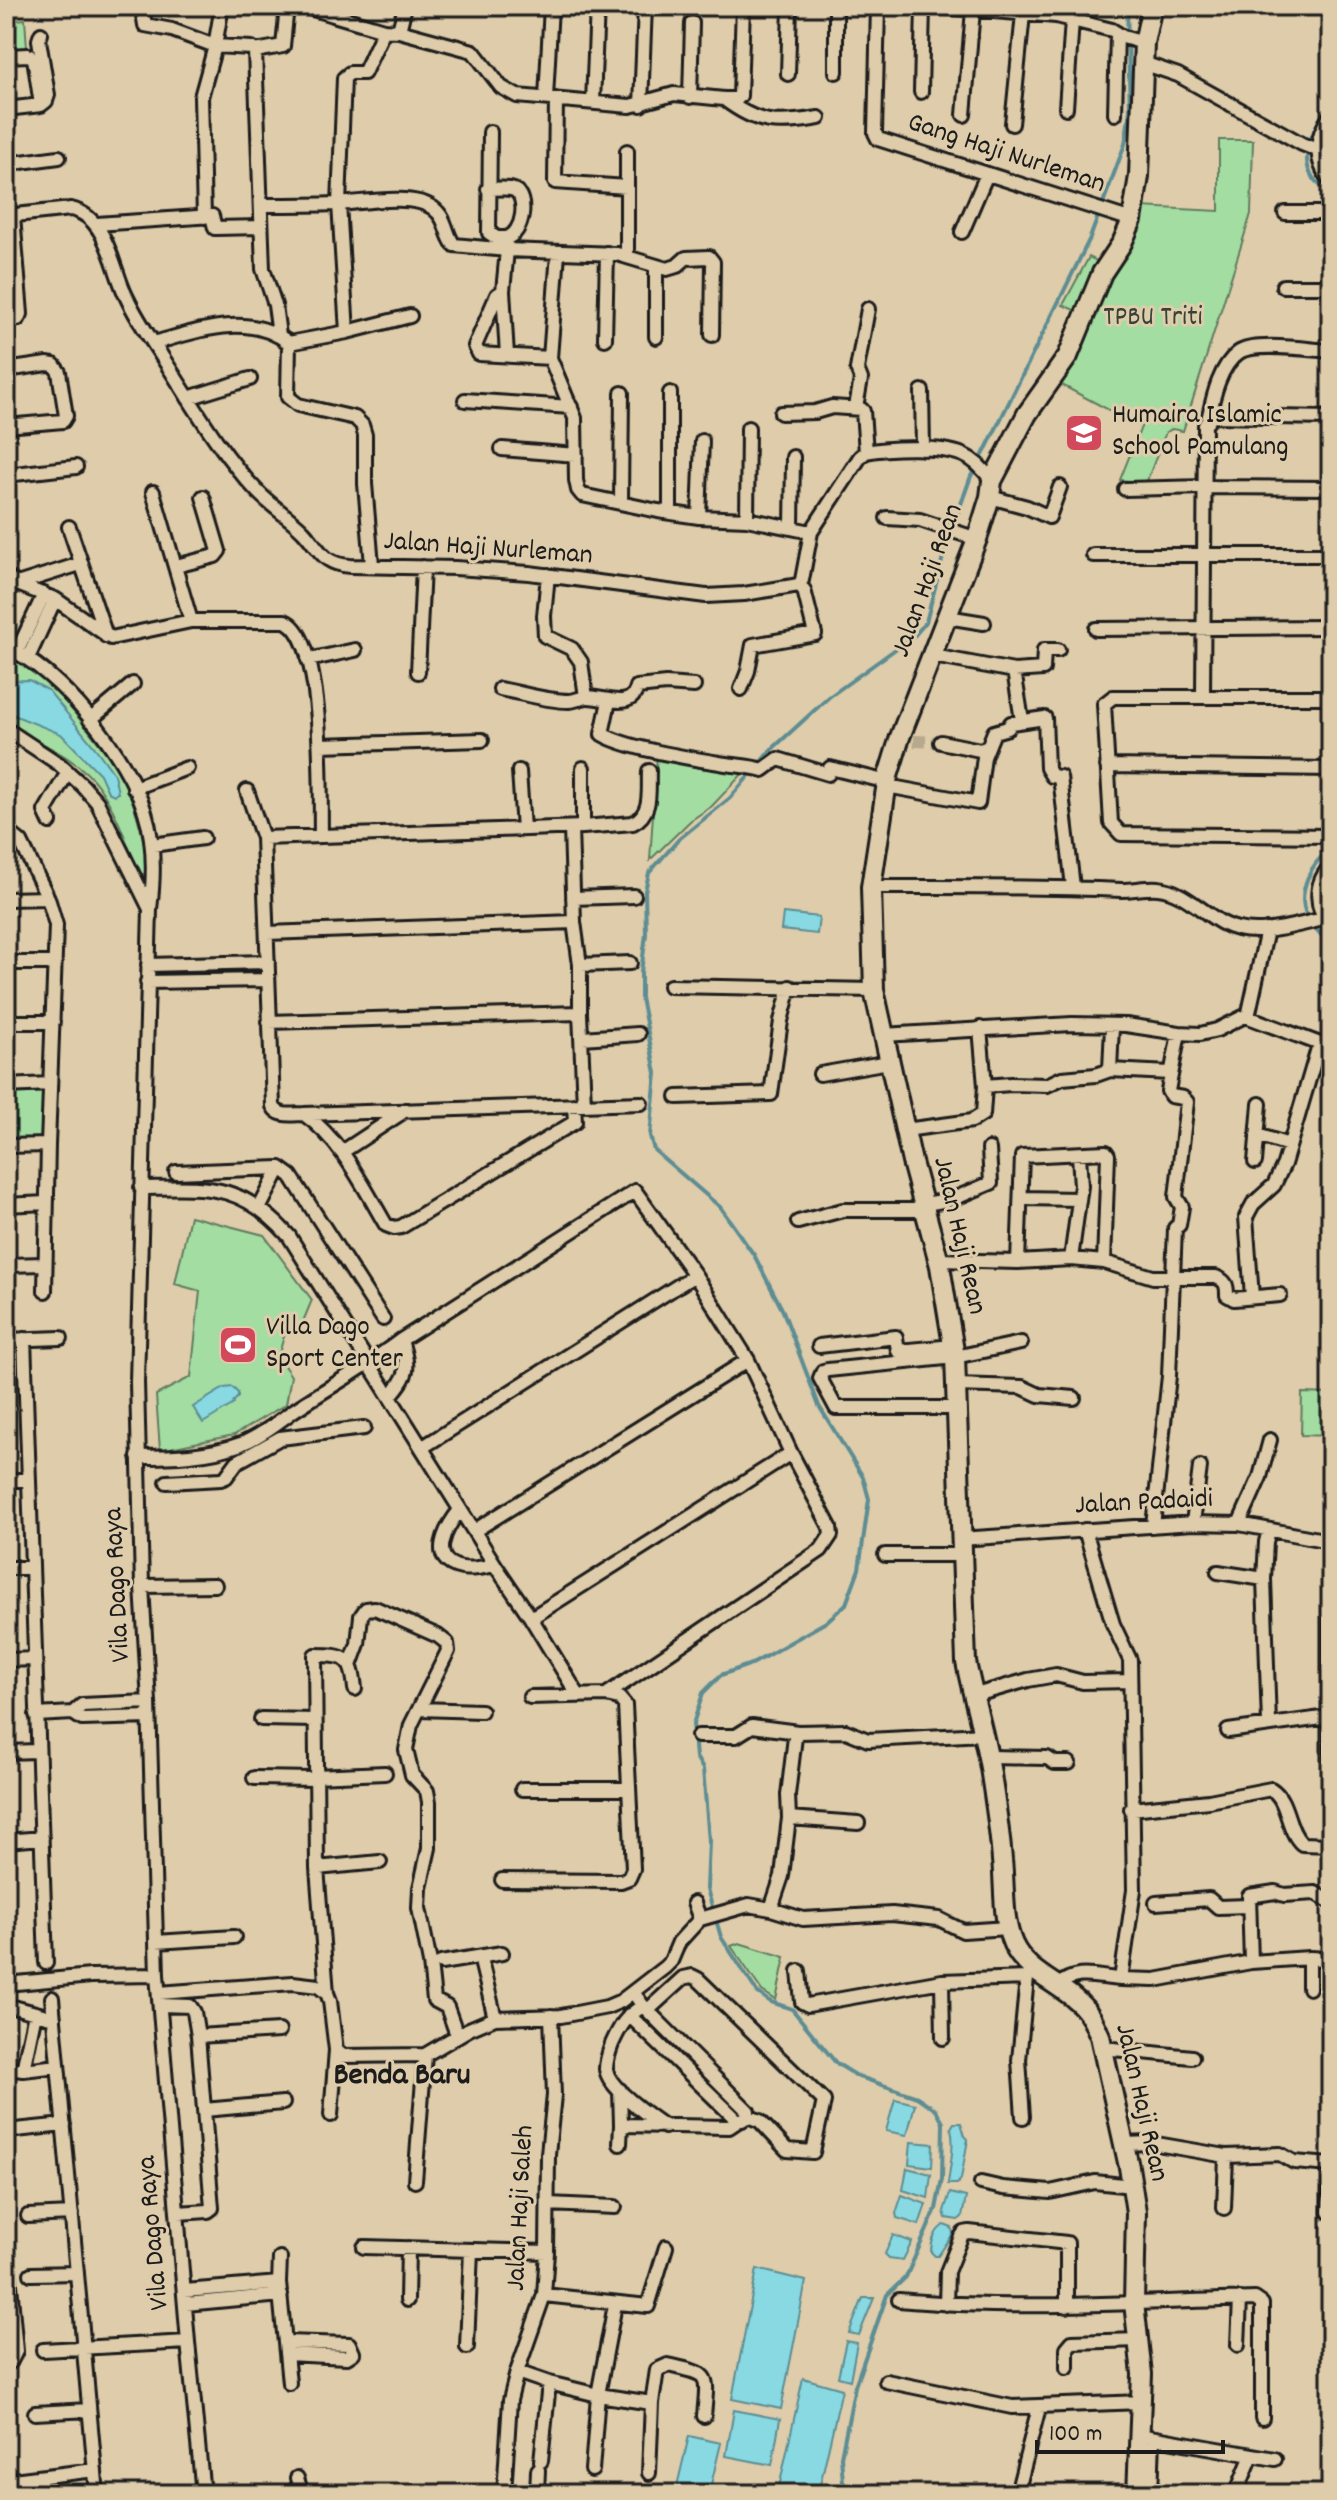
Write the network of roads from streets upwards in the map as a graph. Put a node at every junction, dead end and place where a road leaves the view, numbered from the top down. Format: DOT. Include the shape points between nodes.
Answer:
graph roads {
  1 [pos="142,6"];
  2 [pos="222,6"];
  3 [pos="289,6"];
  4 [pos="303,6"];
  5 [pos="405,6"];
  6 [pos="551,6"];
  7 [pos="597,6"];
  8 [pos="645,6"];
  9 [pos="743,6"];
  10 [pos="790,6"];
  11 [pos="836,6"];
  12 [pos="878,6"];
  13 [pos="923,6"];
  14 [pos="931,6"];
  15 [pos="1152,6"];
  16 [pos="973,10"];
  17 [pos="1023,14"];
  18 [pos="1072,20"];
  19 [pos="692,23"];
  20 [pos="384,30"];
  21 [pos="399,31"];
  22 [pos="41,34"];
  23 [pos="1130,38"];
  24 [pos="215,46"];
  25 [pos="255,51"];
  26 [pos="6,56"];
  27 [pos="1143,63"];
  28 [pos="836,72"];
  29 [pos="788,74"];
  30 [pos="921,92"];
  31 [pos="690,97"];
  32 [pos="551,99"];
  33 [pos="724,99"];
  34 [pos="593,102"];
  35 [pos="41,105"];
  36 [pos="641,105"];
  37 [pos="1066,108"];
  38 [pos="6,109"];
  39 [pos="1115,114"];
  40 [pos="964,115"];
  41 [pos="1331,115"];
  42 [pos="819,118"];
  43 [pos="1012,124"];
  44 [pos="490,132"];
  45 [pos="1317,150"];
  46 [pos="627,151"];
  47 [pos="59,157"];
  48 [pos="6,164"];
  49 [pos="987,174"];
  50 [pos="1331,182"];
  51 [pos="627,187"];
  52 [pos="488,189"];
  53 [pos="339,204"];
  54 [pos="262,205"];
  55 [pos="1285,213"];
  56 [pos="1331,213"];
  57 [pos="9,216"];
  58 [pos="204,217"];
  59 [pos="1132,220"];
  60 [pos="97,224"];
  61 [pos="261,227"];
  62 [pos="962,232"];
  63 [pos="507,244"];
  64 [pos="558,253"];
  65 [pos="607,253"];
  66 [pos="627,255"];
  67 [pos="12,265"];
  68 [pos="656,266"];
  69 [pos="1283,286"];
  70 [pos="1331,286"];
  71 [pos="503,291"];
  72 [pos="868,309"];
  73 [pos="410,316"];
  74 [pos="6,320"];
  75 [pos="347,332"];
  76 [pos="712,335"];
  77 [pos="656,337"];
  78 [pos="284,339"];
  79 [pos="605,339"];
  80 [pos="154,343"];
  81 [pos="1331,351"];
  82 [pos="507,355"];
  83 [pos="550,358"];
  84 [pos="6,370"];
  85 [pos="250,379"];
  86 [pos="922,391"];
  87 [pos="622,393"];
  88 [pos="670,393"];
  89 [pos="188,398"];
  90 [pos="465,400"];
  91 [pos="571,407"];
  92 [pos="856,407"];
  93 [pos="781,413"];
  94 [pos="1331,418"];
  95 [pos="1208,420"];
  96 [pos="6,426"];
  97 [pos="748,428"];
  98 [pos="702,441"];
  99 [pos="502,449"];
  100 [pos="923,449"];
  101 [pos="866,452"];
  102 [pos="576,455"];
  103 [pos="793,457"];
  104 [pos="76,467"];
  105 [pos="6,475"];
  106 [pos="989,483"];
  107 [pos="1060,487"];
  108 [pos="1205,487"];
  109 [pos="1331,488"];
  110 [pos="1125,489"];
  111 [pos="153,492"];
  112 [pos="203,497"];
  113 [pos="621,502"];
  114 [pos="670,512"];
  115 [pos="699,517"];
  116 [pos="887,518"];
  117 [pos="747,519"];
  118 [pos="69,527"];
  119 [pos="792,527"];
  120 [pos="811,532"];
  121 [pos="977,539"];
  122 [pos="1204,554"];
  123 [pos="1093,555"];
  124 [pos="1331,555"];
  125 [pos="80,564"];
  126 [pos="372,565"];
  127 [pos="176,566"];
  128 [pos="423,567"];
  129 [pos="548,575"];
  130 [pos="11,580"];
  131 [pos="799,585"];
  132 [pos="49,596"];
  133 [pos="947,617"];
  134 [pos="191,621"];
  135 [pos="984,623"];
  136 [pos="1205,627"];
  137 [pos="1331,627"];
  138 [pos="1096,629"];
  139 [pos="106,636"];
  140 [pos="355,650"];
  141 [pos="1058,650"];
  142 [pos="17,652"];
  143 [pos="933,656"];
  144 [pos="308,660"];
  145 [pos="1014,671"];
  146 [pos="418,672"];
  147 [pos="133,684"];
  148 [pos="694,686"];
  149 [pos="500,689"];
  150 [pos="741,689"];
  151 [pos="1203,696"];
  152 [pos="586,697"];
  153 [pos="1331,697"];
  154 [pos="609,701"];
  155 [pos="90,720"];
  156 [pos="1022,720"];
  157 [pos="7,731"];
  158 [pos="482,740"];
  159 [pos="941,742"];
  160 [pos="320,745"];
  161 [pos="986,748"];
  162 [pos="1107,766"];
  163 [pos="187,768"];
  164 [pos="583,768"];
  165 [pos="1331,769"];
  166 [pos="519,771"];
  167 [pos="649,771"];
  168 [pos="68,772"];
  169 [pos="888,784"];
  170 [pos="134,788"];
  171 [pos="247,791"];
  172 [pos="50,822"];
  173 [pos="577,828"];
  174 [pos="523,829"];
  175 [pos="6,830"];
  176 [pos="321,836"];
  177 [pos="1331,836"];
  178 [pos="203,838"];
  179 [pos="263,838"];
  180 [pos="6,841"];
  181 [pos="21,842"];
  182 [pos="152,845"];
  183 [pos="1331,866"];
  184 [pos="871,887"];
  185 [pos="1073,887"];
  186 [pos="634,896"];
  187 [pos="48,898"];
  188 [pos="573,898"];
  189 [pos="6,899"];
  190 [pos="150,909"];
  191 [pos="574,922"];
  192 [pos="1320,922"];
  193 [pos="1267,930"];
  194 [pos="267,933"];
  195 [pos="268,962"];
  196 [pos="6,963"];
  197 [pos="55,963"];
  198 [pos="630,963"];
  199 [pos="148,965"];
  200 [pos="580,965"];
  201 [pos="268,980"];
  202 [pos="147,982"];
  203 [pos="670,986"];
  204 [pos="790,987"];
  205 [pos="874,990"];
  206 [pos="580,1013"];
  207 [pos="1248,1017"];
  208 [pos="6,1022"];
  209 [pos="53,1022"];
  210 [pos="269,1022"];
  211 [pos="1112,1026"];
  212 [pos="980,1028"];
  213 [pos="1179,1033"];
  214 [pos="638,1034"];
  215 [pos="883,1035"];
  216 [pos="582,1038"];
  217 [pos="1325,1046"];
  218 [pos="889,1062"];
  219 [pos="1110,1070"];
  220 [pos="1170,1073"];
  221 [pos="820,1074"];
  222 [pos="50,1084"];
  223 [pos="6,1086"];
  224 [pos="985,1086"];
  225 [pos="677,1097"];
  226 [pos="641,1103"];
  227 [pos="1260,1104"];
  228 [pos="579,1105"];
  229 [pos="407,1110"];
  230 [pos="304,1114"];
  231 [pos="905,1130"];
  232 [pos="1257,1135"];
  233 [pos="48,1145"];
  234 [pos="1289,1145"];
  235 [pos="6,1146"];
  236 [pos="989,1149"];
  237 [pos="342,1152"];
  238 [pos="1079,1155"];
  239 [pos="1255,1162"];
  240 [pos="280,1168"];
  241 [pos="176,1172"];
  242 [pos="141,1188"];
  243 [pos="1022,1198"];
  244 [pos="1078,1199"];
  245 [pos="46,1203"];
  246 [pos="6,1205"];
  247 [pos="260,1207"];
  248 [pos="924,1210"];
  249 [pos="798,1222"];
  250 [pos="1071,1259"];
  251 [pos="938,1260"];
  252 [pos="1018,1262"];
  253 [pos="1104,1262"];
  254 [pos="45,1264"];
  255 [pos="6,1265"];
  256 [pos="695,1275"];
  257 [pos="1173,1276"];
  258 [pos="45,1291"];
  259 [pos="1280,1295"];
  260 [pos="1252,1297"];
  261 [pos="383,1319"];
  262 [pos="61,1338"];
  263 [pos="24,1339"];
  264 [pos="6,1340"];
  265 [pos="401,1340"];
  266 [pos="1021,1343"];
  267 [pos="819,1346"];
  268 [pos="955,1352"];
  269 [pos="748,1360"];
  270 [pos="369,1364"];
  271 [pos="955,1385"];
  272 [pos="390,1396"];
  273 [pos="1074,1398"];
  274 [pos="956,1408"];
  275 [pos="364,1428"];
  276 [pos="277,1432"];
  277 [pos="1270,1440"];
  278 [pos="423,1447"];
  279 [pos="1330,1448"];
  280 [pos="791,1453"];
  281 [pos="138,1457"];
  282 [pos="1200,1467"];
  283 [pos="6,1480"];
  284 [pos="28,1480"];
  285 [pos="167,1482"];
  286 [pos="460,1510"];
  287 [pos="1193,1523"];
  288 [pos="1239,1524"];
  289 [pos="1153,1526"];
  290 [pos="1085,1530"];
  291 [pos="1269,1530"];
  292 [pos="474,1531"];
  293 [pos="1329,1541"];
  294 [pos="961,1547"];
  295 [pos="885,1555"];
  296 [pos="495,1565"];
  297 [pos="6,1568"];
  298 [pos="31,1568"];
  299 [pos="1218,1572"];
  300 [pos="1264,1579"];
  301 [pos="215,1585"];
  302 [pos="142,1586"];
  303 [pos="531,1618"];
  304 [pos="1330,1629"];
  305 [pos="34,1659"];
  306 [pos="6,1660"];
  307 [pos="351,1663"];
  308 [pos="1130,1681"];
  309 [pos="355,1689"];
  310 [pos="578,1695"];
  311 [pos="606,1695"];
  312 [pos="972,1696"];
  313 [pos="530,1697"];
  314 [pos="149,1702"];
  315 [pos="420,1709"];
  316 [pos="481,1711"];
  317 [pos="73,1713"];
  318 [pos="36,1715"];
  319 [pos="149,1717"];
  320 [pos="1329,1717"];
  321 [pos="261,1719"];
  322 [pos="315,1720"];
  323 [pos="1269,1724"];
  324 [pos="1228,1731"];
  325 [pos="798,1732"];
  326 [pos="984,1734"];
  327 [pos="698,1736"];
  328 [pos="37,1751"];
  329 [pos="6,1752"];
  330 [pos="989,1757"];
  331 [pos="1069,1763"];
  332 [pos="1331,1763"];
  333 [pos="385,1773"];
  334 [pos="254,1778"];
  335 [pos="315,1778"];
  336 [pos="522,1789"];
  337 [pos="627,1789"];
  338 [pos="1131,1809"];
  339 [pos="789,1818"];
  340 [pos="858,1823"];
  341 [pos="42,1838"];
  342 [pos="6,1841"];
  343 [pos="1331,1845"];
  344 [pos="380,1862"];
  345 [pos="317,1868"];
  346 [pos="502,1880"];
  347 [pos="1248,1901"];
  348 [pos="1331,1902"];
  349 [pos="694,1903"];
  350 [pos="1156,1903"];
  351 [pos="771,1909"];
  352 [pos="709,1917"];
  353 [pos="1007,1928"];
  354 [pos="234,1937"];
  355 [pos="156,1942"];
  356 [pos="502,1953"];
  357 [pos="480,1957"];
  358 [pos="1309,1958"];
  359 [pos="1331,1959"];
  360 [pos="1251,1962"];
  361 [pos="46,1963"];
  362 [pos="441,1963"];
  363 [pos="799,1971"];
  364 [pos="1030,1974"];
  365 [pos="157,1975"];
  366 [pos="1121,1979"];
  367 [pos="942,1981"];
  368 [pos="6,1984"];
  369 [pos="1057,1986"];
  370 [pos="1309,1988"];
  371 [pos="633,1992"];
  372 [pos="327,1993"];
  373 [pos="52,1998"];
  374 [pos="159,1999"];
  375 [pos="6,2005"];
  376 [pos="646,2008"];
  377 [pos="35,2013"];
  378 [pos="629,2015"];
  379 [pos="551,2016"];
  380 [pos="54,2018"];
  381 [pos="495,2018"];
  382 [pos="279,2031"];
  383 [pos="457,2035"];
  384 [pos="198,2036"];
  385 [pos="943,2038"];
  386 [pos="1103,2048"];
  387 [pos="336,2050"];
  388 [pos="425,2055"];
  389 [pos="1192,2057"];
  390 [pos="58,2066"];
  391 [pos="6,2068"];
  392 [pos="23,2070"];
  393 [pos="620,2090"];
  394 [pos="283,2103"];
  395 [pos="204,2110"];
  396 [pos="331,2115"];
  397 [pos="1023,2117"];
  398 [pos="743,2119"];
  399 [pos="64,2125"];
  400 [pos="621,2125"];
  401 [pos="665,2127"];
  402 [pos="6,2131"];
  403 [pos="620,2144"];
  404 [pos="1124,2144"];
  405 [pos="1226,2156"];
  406 [pos="1331,2168"];
  407 [pos="415,2181"];
  408 [pos="981,2183"];
  409 [pos="1132,2186"];
  410 [pos="548,2204"];
  411 [pos="615,2207"];
  412 [pos="1224,2208"];
  413 [pos="1329,2212"];
  414 [pos="178,2213"];
  415 [pos="72,2214"];
  416 [pos="28,2216"];
  417 [pos="6,2240"];
  418 [pos="364,2247"];
  419 [pos="666,2247"];
  420 [pos="408,2248"];
  421 [pos="471,2250"];
  422 [pos="547,2252"];
  423 [pos="280,2258"];
  424 [pos="77,2273"];
  425 [pos="31,2274"];
  426 [pos="280,2289"];
  427 [pos="544,2295"];
  428 [pos="185,2298"];
  429 [pos="1240,2299"];
  430 [pos="407,2300"];
  431 [pos="899,2300"];
  432 [pos="1128,2303"];
  433 [pos="946,2304"];
  434 [pos="1067,2306"];
  435 [pos="614,2310"];
  436 [pos="1140,2340"];
  437 [pos="188,2342"];
  438 [pos="1238,2345"];
  439 [pos="84,2347"];
  440 [pos="467,2347"];
  441 [pos="43,2350"];
  442 [pos="6,2365"];
  443 [pos="1067,2368"];
  444 [pos="517,2372"];
  445 [pos="886,2381"];
  446 [pos="289,2383"];
  447 [pos="549,2383"];
  448 [pos="598,2395"];
  449 [pos="1142,2402"];
  450 [pos="652,2403"];
  451 [pos="1039,2407"];
  452 [pos="89,2410"];
  453 [pos="35,2413"];
  454 [pos="704,2416"];
  455 [pos="1262,2418"];
  456 [pos="1146,2436"];
  457 [pos="1252,2455"];
  458 [pos="1275,2459"];
  459 [pos="95,2470"];
  460 [pos="592,2470"];
  461 [pos="649,2473"];
  462 [pos="297,2478"];
  463 [pos="13,2480"];
  464 [pos="97,2494"];
  465 [pos="203,2494"];
  466 [pos="302,2494"];
  467 [pos="504,2494"];
  468 [pos="537,2494"];
  469 [pos="1017,2494"];
  470 [pos="1137,2494"];
  471 [pos="1151,2494"];
  472 [pos="1236,2494"];
  1 -- 24 [label="street" via="145,25"];
  2 -- 24 [label="street"];
  3 -- 25 [label="street" via="283,46"];
  4 -- 20 [label="street"];
  5 -- 21 [label="street"];
  6 -- 32 [label="street"];
  7 -- 34 [label="street"];
  8 -- 36 [label="street"];
  9 -- 33 [label="street" via="740,96"];
  10 -- 29 [label="street"];
  11 -- 28 [label="street"];
  12 -- 49 [label="street, Gang Haji Nurleman" via="878,139"];
  13 -- 30 [label="street"];
  14 -- 16 [label="street"];
  15 -- 23 [label="street, Jalan Haji Rean"];
  16 -- 17 [label="street"];
  16 -- 40 [label="street"];
  17 -- 18 [label="street"];
  17 -- 43 [label="street"];
  18 -- 23 [label="street"];
  18 -- 37 [label="street"];
  19 -- 31 [label="street"];
  20 -- 21 [label="street"];
  20 -- 53 [label="street" via="364,73 344,78"];
  21 -- 32 [label="street" via="473,51 501,87 517,96"];
  22 -- 35 [label="street" via="48,95"];
  23 -- 27 [label="street, Jalan Haji Rean"];
  23 -- 39 [label="street"];
  24 -- 25 [label="street"];
  24 -- 58 [label="street" via="201,97"];
  25 -- 54 [label="street"];
  26 -- 35 [label="street" via="34,58"];
  27 -- 45 [label="street" via="1178,75"];
  27 -- 59 [label="street, Jalan Haji Rean"];
  31 -- 33 [label="street"];
  31 -- 36 [label="street" via="664,95"];
  32 -- 34 [label="street"];
  32 -- 51 [label="street" via="555,182"];
  33 -- 42 [label="street" via="745,115 767,121"];
  34 -- 36 [label="street"];
  35 -- 38 [label="street"];
  41 -- 45 [label="street"];
  44 -- 52 [label="street"];
  45 -- 50 [label="street"];
  46 -- 51 [label="street"];
  47 -- 48 [label="street"];
  49 -- 59 [label="street, Gang Haji Nurleman"];
  49 -- 62 [label="street"];
  51 -- 66 [label="street"];
  52 -- 63 [label="street" via="489,233"];
  52 -- 63 [label="street" via="520,194 519,230"];
  53 -- 54 [label="street"];
  53 -- 63 [label="street" via="424,204 446,223 454,245"];
  53 -- 75 [label="street"];
  54 -- 61 [label="street"];
  55 -- 56 [label="street"];
  57 -- 60 [label="street" via="71,209"];
  57 -- 67 [label="street"];
  58 -- 60 [label="street"];
  58 -- 61 [label="street" via="214,217 215,228"];
  59 -- 106 [label="street, Jalan Haji Rean" via="1102,273 1068,356 1027,414"];
  60 -- 80 [label="street, Jalan Haji Nurleman" via="127,298"];
  61 -- 78 [label="street" via="263,269"];
  63 -- 64 [label="street"];
  63 -- 71 [label="street"];
  64 -- 65 [label="street"];
  64 -- 83 [label="street"];
  65 -- 66 [label="street"];
  65 -- 79 [label="street"];
  66 -- 68 [label="street"];
  67 -- 74 [label="street" via="21,314"];
  68 -- 76 [label="street" via="667,269 686,258 712,258"];
  68 -- 77 [label="street"];
  69 -- 70 [label="street"];
  71 -- 82 [label="street"];
  71 -- 82 [label="street" via="475,346 479,354"];
  72 -- 92 [label="street"];
  73 -- 75 [label="street"];
  75 -- 78 [label="street"];
  78 -- 80 [label="street" via="243,327 215,326"];
  78 -- 126 [label="street" via="291,402 355,418 365,435"];
  80 -- 89 [label="street, Jalan Haji Nurleman"];
  81 -- 95 [label="street" via="1255,348 1237,354 1217,386"];
  82 -- 83 [label="street"];
  83 -- 91 [label="street"];
  84 -- 96 [label="street" via="54,365 66,416 63,421"];
  85 -- 89 [label="street"];
  86 -- 100 [label="street"];
  87 -- 113 [label="street"];
  88 -- 114 [label="street"];
  89 -- 126 [label="street, Jalan Haji Nurleman" via="257,491 304,532 321,556 343,566"];
  90 -- 91 [label="street"];
  91 -- 102 [label="street"];
  92 -- 93 [label="street"];
  92 -- 101 [label="street" via="863,411"];
  94 -- 95 [label="street"];
  95 -- 108 [label="street"];
  97 -- 117 [label="street"];
  98 -- 115 [label="street"];
  99 -- 102 [label="street"];
  100 -- 101 [label="street"];
  100 -- 106 [label="street" via="964,455"];
  101 -- 120 [label="street"];
  102 -- 113 [label="street" via="582,495"];
  103 -- 119 [label="street"];
  104 -- 105 [label="street"];
  106 -- 107 [label="street" via="1049,517"];
  106 -- 121 [label="street, Jalan Haji Rean"];
  108 -- 109 [label="street"];
  108 -- 110 [label="street"];
  108 -- 122 [label="street"];
  111 -- 127 [label="street"];
  112 -- 127 [label="street" via="219,551"];
  113 -- 114 [label="street"];
  114 -- 115 [label="street"];
  115 -- 117 [label="street"];
  116 -- 121 [label="street" via="920,520"];
  117 -- 119 [label="street"];
  118 -- 125 [label="street"];
  119 -- 120 [label="street"];
  120 -- 131 [label="street"];
  121 -- 133 [label="street, Jalan Haji Rean"];
  122 -- 123 [label="street"];
  122 -- 124 [label="street"];
  122 -- 136 [label="street"];
  125 -- 130 [label="street"];
  125 -- 139 [label="street"];
  126 -- 128 [label="street, Jalan Haji Nurleman"];
  127 -- 134 [label="street"];
  128 -- 129 [label="street, Jalan Haji Nurleman"];
  128 -- 146 [label="street"];
  129 -- 131 [label="street, Jalan Haji Nurleman" via="706,596"];
  129 -- 152 [label="street" via="545,636 572,649 581,662"];
  130 -- 132 [label="street"];
  131 -- 150 [label="street" via="815,634 753,645"];
  132 -- 139 [label="street"];
  132 -- 142 [label="street"];
  133 -- 135 [label="street"];
  133 -- 143 [label="street, Jalan Haji Rean"];
  134 -- 139 [label="street"];
  134 -- 144 [label="street" via="285,621 296,628"];
  136 -- 137 [label="street"];
  136 -- 138 [label="street"];
  136 -- 151 [label="street"];
  140 -- 144 [label="street"];
  141 -- 145 [label="street" via="1044,650 1043,669"];
  142 -- 155 [label="street" via="47,672"];
  143 -- 145 [label="street"];
  143 -- 169 [label="street, Jalan Haji Rean"];
  144 -- 160 [label="street"];
  145 -- 156 [label="street"];
  147 -- 155 [label="street"];
  148 -- 154 [label="street" via="637,687 628,701"];
  149 -- 152 [label="street" via="571,701"];
  151 -- 153 [label="street"];
  151 -- 162 [label="street" via="1108,700"];
  152 -- 154 [label="street"];
  154 -- 169 [label="street" via="602,733 626,744 757,768 778,759"];
  155 -- 170 [label="street"];
  156 -- 161 [label="street" via="994,732"];
  156 -- 185 [label="street" via="1045,718 1047,768 1060,777"];
  157 -- 168 [label="street, Vila Dago Raya"];
  158 -- 160 [label="street"];
  159 -- 161 [label="street"];
  160 -- 176 [label="street"];
  161 -- 169 [label="street" via="978,803"];
  162 -- 165 [label="street"];
  162 -- 177 [label="street" via="1111,823 1121,834"];
  163 -- 170 [label="street"];
  164 -- 173 [label="street"];
  166 -- 174 [label="street"];
  167 -- 173 [label="street" via="647,809 639,820"];
  168 -- 172 [label="street" via="45,811"];
  168 -- 190 [label="street, Vila Dago Raya" via="97,802"];
  169 -- 184 [label="street, Jalan Haji Rean"];
  170 -- 182 [label="street"];
  171 -- 179 [label="street"];
  173 -- 174 [label="street"];
  173 -- 188 [label="street"];
  174 -- 176 [label="street"];
  175 -- 181 [label="street"];
  176 -- 179 [label="street"];
  178 -- 182 [label="street"];
  179 -- 194 [label="street"];
  180 -- 181 [label="street"];
  181 -- 187 [label="street"];
  182 -- 190 [label="street"];
  183 -- 192 [label="street" via="1319,887"];
  184 -- 185 [label="street"];
  184 -- 205 [label="street, Jalan Haji Rean"];
  185 -- 193 [label="street" via="1158,888 1176,893 1232,928"];
  186 -- 188 [label="street"];
  187 -- 189 [label="street"];
  187 -- 197 [label="street" via="56,925"];
  188 -- 191 [label="street"];
  190 -- 199 [label="street, Vila Dago Raya"];
  191 -- 194 [label="street"];
  191 -- 200 [label="street"];
  192 -- 193 [label="street"];
  193 -- 207 [label="street"];
  194 -- 195 [label="street"];
  195 -- 199 [label="street"];
  195 -- 201 [label="street"];
  196 -- 197 [label="street"];
  197 -- 209 [label="street"];
  198 -- 200 [label="street"];
  199 -- 202 [label="street, Vila Dago Raya"];
  200 -- 206 [label="street"];
  201 -- 202 [label="street"];
  201 -- 210 [label="street"];
  202 -- 242 [label="street, Vila Dago Raya"];
  203 -- 204 [label="street"];
  204 -- 205 [label="street"];
  204 -- 225 [label="street" via="771,1094"];
  205 -- 215 [label="street, Jalan Haji Rean"];
  206 -- 210 [label="street"];
  206 -- 216 [label="street"];
  207 -- 213 [label="street" via="1200,1034"];
  207 -- 217 [label="street"];
  208 -- 209 [label="street"];
  209 -- 222 [label="street"];
  210 -- 230 [label="street" via="273,1106 281,1114"];
  211 -- 212 [label="street"];
  211 -- 213 [label="street"];
  211 -- 219 [label="street"];
  212 -- 215 [label="street"];
  212 -- 224 [label="street"];
  213 -- 220 [label="street"];
  214 -- 216 [label="street"];
  215 -- 218 [label="street, Jalan Haji Rean"];
  216 -- 228 [label="street"];
  217 -- 234 [label="street"];
  218 -- 221 [label="street"];
  218 -- 231 [label="street, Jalan Haji Rean"];
  219 -- 220 [label="street"];
  219 -- 224 [label="street" via="1047,1085"];
  220 -- 257 [label="street" via="1169,1094 1187,1102"];
  222 -- 223 [label="street"];
  222 -- 233 [label="street"];
  224 -- 231 [label="street" via="983,1114 977,1119"];
  226 -- 228 [label="street"];
  227 -- 232 [label="street"];
  228 -- 229 [label="street"];
  228 -- 237 [label="street" via="575,1122 401,1227 386,1225"];
  229 -- 230 [label="street"];
  229 -- 237 [label="street"];
  230 -- 237 [label="street"];
  231 -- 248 [label="street, Jalan Haji Rean"];
  232 -- 234 [label="street"];
  232 -- 239 [label="street"];
  233 -- 235 [label="street"];
  233 -- 245 [label="street"];
  234 -- 260 [label="street" via="1274,1185 1246,1217"];
  236 -- 248 [label="street" via="991,1183"];
  238 -- 243 [label="street" via="1022,1156"];
  238 -- 244 [label="street"];
  238 -- 253 [label="street" via="1108,1153"];
  240 -- 241 [label="street"];
  240 -- 247 [label="street"];
  240 -- 261 [label="street" via="291,1176"];
  242 -- 247 [label="street" via="215,1189"];
  242 -- 281 [label="street, Vila Dago Raya"];
  243 -- 244 [label="street"];
  243 -- 252 [label="street"];
  244 -- 250 [label="street"];
  245 -- 246 [label="street"];
  245 -- 254 [label="street"];
  247 -- 270 [label="street" via="289,1236"];
  248 -- 249 [label="street" via="843,1210"];
  248 -- 251 [label="street, Jalan Haji Rean"];
  250 -- 252 [label="street"];
  250 -- 253 [label="street"];
  251 -- 252 [label="street"];
  251 -- 268 [label="street, Jalan Haji Rean"];
  253 -- 257 [label="street" via="1153,1277"];
  254 -- 255 [label="street"];
  254 -- 258 [label="street"];
  256 -- 265 [label="street" via="635,1191"];
  256 -- 269 [label="street"];
  256 -- 278 [label="street"];
  257 -- 260 [label="street" via="1216,1277 1234,1299"];
  257 -- 289 [label="street"];
  259 -- 260 [label="street"];
  262 -- 263 [label="street"];
  263 -- 264 [label="street"];
  263 -- 284 [label="street"];
  265 -- 270 [label="street"];
  265 -- 272 [label="street" via="405,1378"];
  266 -- 268 [label="street"];
  267 -- 268 [label="street" via="896,1337 898,1351"];
  268 -- 271 [label="street, Jalan Haji Rean"];
  268 -- 274 [label="street" via="828,1370 820,1378 836,1408"];
  269 -- 280 [label="street"];
  269 -- 292 [label="street"];
  270 -- 272 [label="street"];
  270 -- 276 [label="street" via="295,1410"];
  271 -- 273 [label="street" via="1022,1387 1039,1395"];
  271 -- 274 [label="street, Jalan Haji Rean"];
  272 -- 278 [label="street"];
  274 -- 294 [label="street, Jalan Haji Rean"];
  275 -- 276 [label="street"];
  276 -- 281 [label="street" via="211,1452"];
  276 -- 285 [label="street" via="226,1477"];
  277 -- 288 [label="street"];
  278 -- 286 [label="street"];
  279 -- 293 [label="street"];
  280 -- 303 [label="street"];
  280 -- 311 [label="street" via="830,1527 829,1542"];
  281 -- 302 [label="street, Vila Dago Raya"];
  282 -- 287 [label="street"];
  283 -- 284 [label="street"];
  284 -- 298 [label="street"];
  286 -- 292 [label="street"];
  286 -- 296 [label="street" via="445,1528 445,1557 457,1567"];
  287 -- 288 [label="street, Jalan Padaidi"];
  287 -- 289 [label="street, Jalan Padaidi"];
  288 -- 291 [label="street, Jalan Padaidi"];
  289 -- 290 [label="street, Jalan Padaidi"];
  290 -- 294 [label="street, Jalan Padaidi"];
  290 -- 308 [label="street" via="1113,1624 1130,1660"];
  291 -- 293 [label="street, Jalan Padaidi"];
  291 -- 300 [label="street"];
  292 -- 296 [label="street"];
  293 -- 304 [label="street"];
  294 -- 295 [label="street, Jalan Padaidi"];
  294 -- 312 [label="street, Jalan Haji Rean"];
  296 -- 303 [label="street"];
  297 -- 298 [label="street"];
  298 -- 305 [label="street"];
  299 -- 300 [label="street"];
  300 -- 323 [label="street"];
  301 -- 302 [label="street"];
  302 -- 314 [label="street, Vila Dago Raya"];
  303 -- 310 [label="street"];
  304 -- 320 [label="street"];
  305 -- 306 [label="street"];
  305 -- 318 [label="street"];
  307 -- 309 [label="street"];
  307 -- 315 [label="street" via="366,1609 375,1608 438,1636 448,1651"];
  307 -- 322 [label="street" via="315,1655"];
  308 -- 312 [label="street" via="1083,1682 1056,1675"];
  308 -- 338 [label="street"];
  310 -- 311 [label="street"];
  310 -- 313 [label="street"];
  311 -- 337 [label="street" via="625,1705"];
  312 -- 326 [label="street, Jalan Haji Rean"];
  314 -- 317 [label="street" via="82,1705"];
  314 -- 319 [label="street, Vila Dago Raya"];
  315 -- 316 [label="street"];
  315 -- 383 [label="street" via="406,1750 412,1775 427,1791 429,1802 429,1848 419,1908 434,2000 447,2007"];
  317 -- 318 [label="street"];
  317 -- 319 [label="street" via="82,1719"];
  318 -- 328 [label="street"];
  319 -- 355 [label="street, Vila Dago Raya"];
  320 -- 323 [label="street"];
  320 -- 332 [label="street"];
  321 -- 322 [label="street"];
  322 -- 335 [label="street"];
  323 -- 324 [label="street"];
  325 -- 326 [label="street" via="846,1731 868,1740"];
  325 -- 327 [label="street" via="752,1726 736,1736"];
  325 -- 339 [label="street"];
  326 -- 330 [label="street, Jalan Haji Rean"];
  328 -- 329 [label="street"];
  328 -- 341 [label="street"];
  330 -- 331 [label="street"];
  330 -- 353 [label="street, Jalan Haji Rean"];
  333 -- 335 [label="street"];
  334 -- 335 [label="street"];
  335 -- 345 [label="street"];
  336 -- 337 [label="street"];
  337 -- 346 [label="street" via="633,1869 629,1878"];
  338 -- 343 [label="street" via="1271,1789 1278,1793 1302,1844"];
  338 -- 366 [label="street" via="1134,1890"];
  339 -- 340 [label="street"];
  339 -- 351 [label="street" via="782,1876"];
  341 -- 342 [label="street"];
  341 -- 361 [label="street"];
  344 -- 345 [label="street"];
  345 -- 372 [label="street"];
  347 -- 348 [label="street" via="1275,1892 1315,1893"];
  347 -- 350 [label="street" via="1218,1907 1209,1899"];
  347 -- 360 [label="street"];
  349 -- 352 [label="street"];
  351 -- 352 [label="street" via="749,1905"];
  351 -- 353 [label="street" via="803,1919 892,1914 939,1919 963,1931"];
  352 -- 371 [label="street" via="679,1942 671,1961"];
  353 -- 364 [label="street, Jalan Haji Rean"];
  354 -- 355 [label="street"];
  355 -- 365 [label="street, Vila Dago Raya"];
  356 -- 357 [label="street"];
  357 -- 362 [label="street"];
  357 -- 381 [label="street"];
  358 -- 359 [label="street"];
  358 -- 360 [label="street"];
  358 -- 370 [label="street"];
  360 -- 366 [label="street" via="1155,1980"];
  363 -- 367 [label="street" via="802,2002 808,2005"];
  364 -- 367 [label="street"];
  364 -- 369 [label="street, Jalan Haji Rean"];
  364 -- 397 [label="street" via="1019,2060"];
  365 -- 368 [label="street"];
  365 -- 374 [label="street, Vila Dago Raya"];
  366 -- 369 [label="street" via="1088,1974"];
  367 -- 385 [label="street"];
  369 -- 386 [label="street, Jalan Haji Rean" via="1085,2009"];
  371 -- 376 [label="street"];
  371 -- 379 [label="street" via="607,2007"];
  372 -- 374 [label="street" via="318,1986 293,1983"];
  372 -- 387 [label="street"];
  373 -- 380 [label="street"];
  374 -- 384 [label="street" via="190,2006"];
  374 -- 414 [label="street, Vila Dago Raya"];
  375 -- 377 [label="street"];
  376 -- 378 [label="street"];
  376 -- 398 [label="street" via="748,2111"];
  376 -- 398 [label="street" via="683,1978 698,1979 824,2101 813,2152 787,2150 760,2121"];
  377 -- 380 [label="street"];
  377 -- 392 [label="street"];
  378 -- 393 [label="street" via="620,2025 606,2068"];
  378 -- 398 [label="street"];
  379 -- 381 [label="street"];
  379 -- 410 [label="street, Jalan Haji Saleh" via="554,2095"];
  380 -- 390 [label="street"];
  381 -- 383 [label="street"];
  382 -- 384 [label="street"];
  383 -- 388 [label="street"];
  384 -- 395 [label="street"];
  386 -- 389 [label="street"];
  386 -- 404 [label="street, Jalan Haji Rean"];
  387 -- 388 [label="street" via="343,2056"];
  387 -- 396 [label="street"];
  388 -- 407 [label="street"];
  390 -- 392 [label="street"];
  390 -- 399 [label="street"];
  391 -- 392 [label="street"];
  393 -- 400 [label="street"];
  393 -- 401 [label="street"];
  394 -- 395 [label="street"];
  395 -- 414 [label="street" via="212,2208"];
  398 -- 401 [label="street" via="729,2127"];
  399 -- 402 [label="street"];
  399 -- 415 [label="street"];
  400 -- 401 [label="street"];
  400 -- 403 [label="street"];
  404 -- 405 [label="street" via="1151,2143"];
  404 -- 409 [label="street, Jalan Haji Rean"];
  405 -- 406 [label="street" via="1280,2154 1294,2162"];
  405 -- 412 [label="street"];
  406 -- 413 [label="street"];
  408 -- 409 [label="street" via="1050,2192 1095,2182"];
  409 -- 432 [label="street, Jalan Haji Rean" via="1136,2212"];
  410 -- 411 [label="street"];
  410 -- 422 [label="street, Jalan Haji Saleh"];
  414 -- 428 [label="street, Vila Dago Raya"];
  415 -- 416 [label="street"];
  415 -- 424 [label="street"];
  417 -- 442 [label="street" via="16,2351"];
  418 -- 420 [label="street"];
  419 -- 427 [label="street" via="648,2306"];
  420 -- 421 [label="street"];
  420 -- 430 [label="street"];
  421 -- 422 [label="street"];
  421 -- 440 [label="street"];
  422 -- 427 [label="street, Jalan Haji Saleh"];
  423 -- 426 [label="street"];
  424 -- 425 [label="street"];
  424 -- 439 [label="street"];
  426 -- 428 [label="street"];
  426 -- 446 [label="street"];
  427 -- 444 [label="street, Jalan Haji Saleh"];
  428 -- 437 [label="street, Vila Dago Raya"];
  429 -- 432 [label="street"];
  429 -- 438 [label="street"];
  429 -- 455 [label="street" via="1262,2304"];
  431 -- 433 [label="street"];
  432 -- 434 [label="street"];
  432 -- 436 [label="street, Jalan Haji Rean"];
  433 -- 434 [label="street"];
  433 -- 434 [label="street" via="947,2272 961,2237 969,2232 1067,2243"];
  435 -- 448 [label="street"];
  436 -- 443 [label="street" via="1072,2342"];
  436 -- 449 [label="street, Jalan Haji Rean"];
  437 -- 439 [label="street"];
  437 -- 465 [label="street, Vila Dago Raya"];
  439 -- 441 [label="street"];
  439 -- 452 [label="street"];
  444 -- 447 [label="street"];
  444 -- 467 [label="street, Jalan Haji Saleh"];
  445 -- 451 [label="street" via="995,2405"];
  447 -- 448 [label="street"];
  447 -- 468 [label="street"];
  448 -- 450 [label="street"];
  448 -- 460 [label="street"];
  449 -- 451 [label="street"];
  449 -- 456 [label="street, Jalan Haji Rean"];
  450 -- 454 [label="street" via="657,2370 663,2365 700,2372 707,2382"];
  450 -- 461 [label="street"];
  451 -- 469 [label="street"];
  452 -- 453 [label="street"];
  452 -- 459 [label="street"];
  456 -- 457 [label="street"];
  456 -- 470 [label="street, Jalan Haji Rean"];
  456 -- 471 [label="street"];
  457 -- 458 [label="street"];
  457 -- 472 [label="street"];
  459 -- 463 [label="street"];
  459 -- 464 [label="street"];
  462 -- 466 [label="street"];
}
